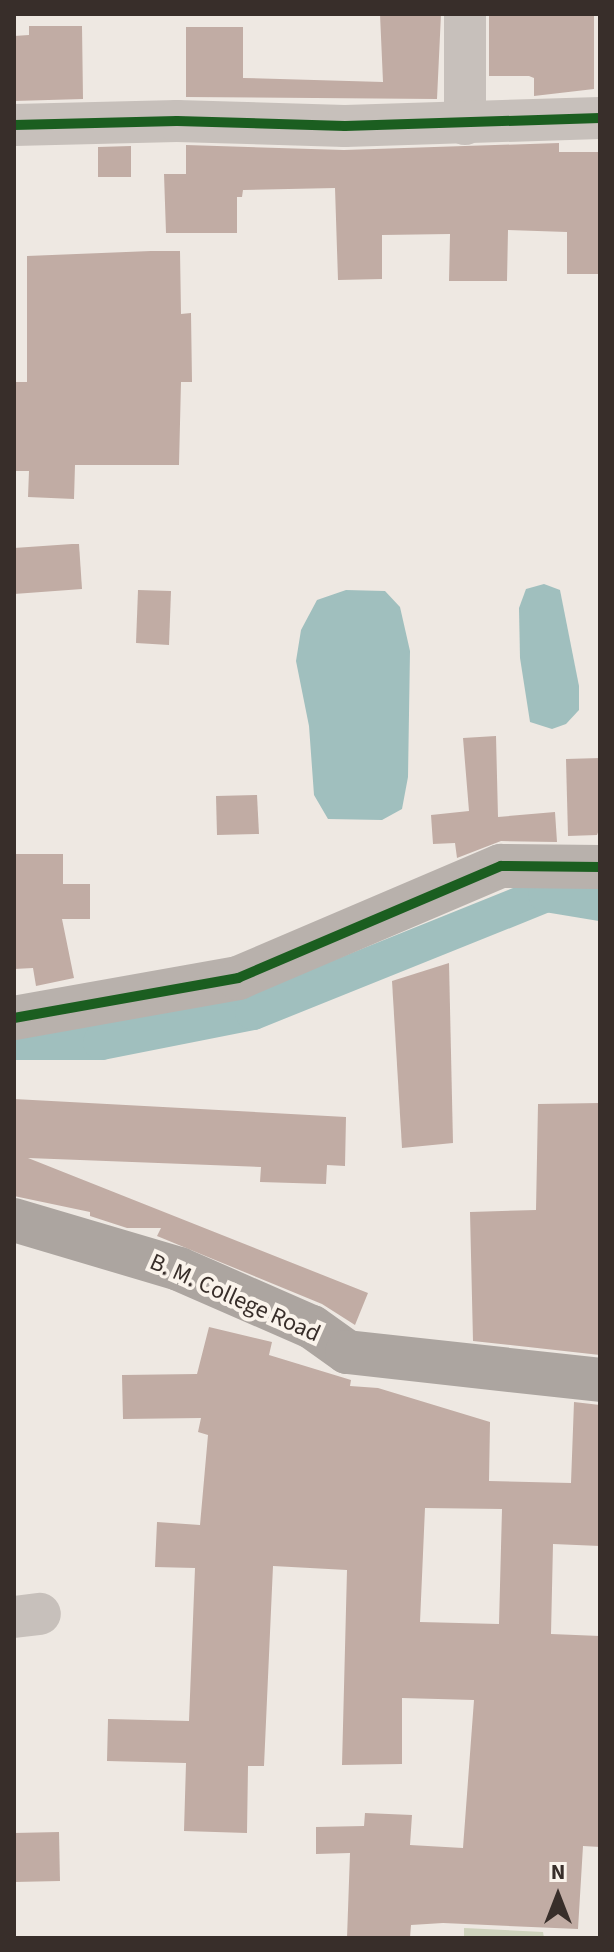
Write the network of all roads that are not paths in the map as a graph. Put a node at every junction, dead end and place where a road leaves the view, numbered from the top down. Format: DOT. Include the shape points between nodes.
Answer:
graph roads {
  1 [pos="465,14"];
  2 [pos="600,118"];
  3 [pos="465,124"];
  4 [pos="14,125"];
  5 [pos="600,867"];
  6 [pos="14,1018"];
  7 [pos="14,1220"];
  8 [pos="600,1380"];
  1 -- 3 [label="street"];
  2 -- 3 [label="street"];
  3 -- 4 [label="street"];
  5 -- 6 [label="street" via="501,866 238,978"];
  7 -- 8 [label="main road, B. M. College Road" via="179,1269 312,1327 347,1352"];
}
